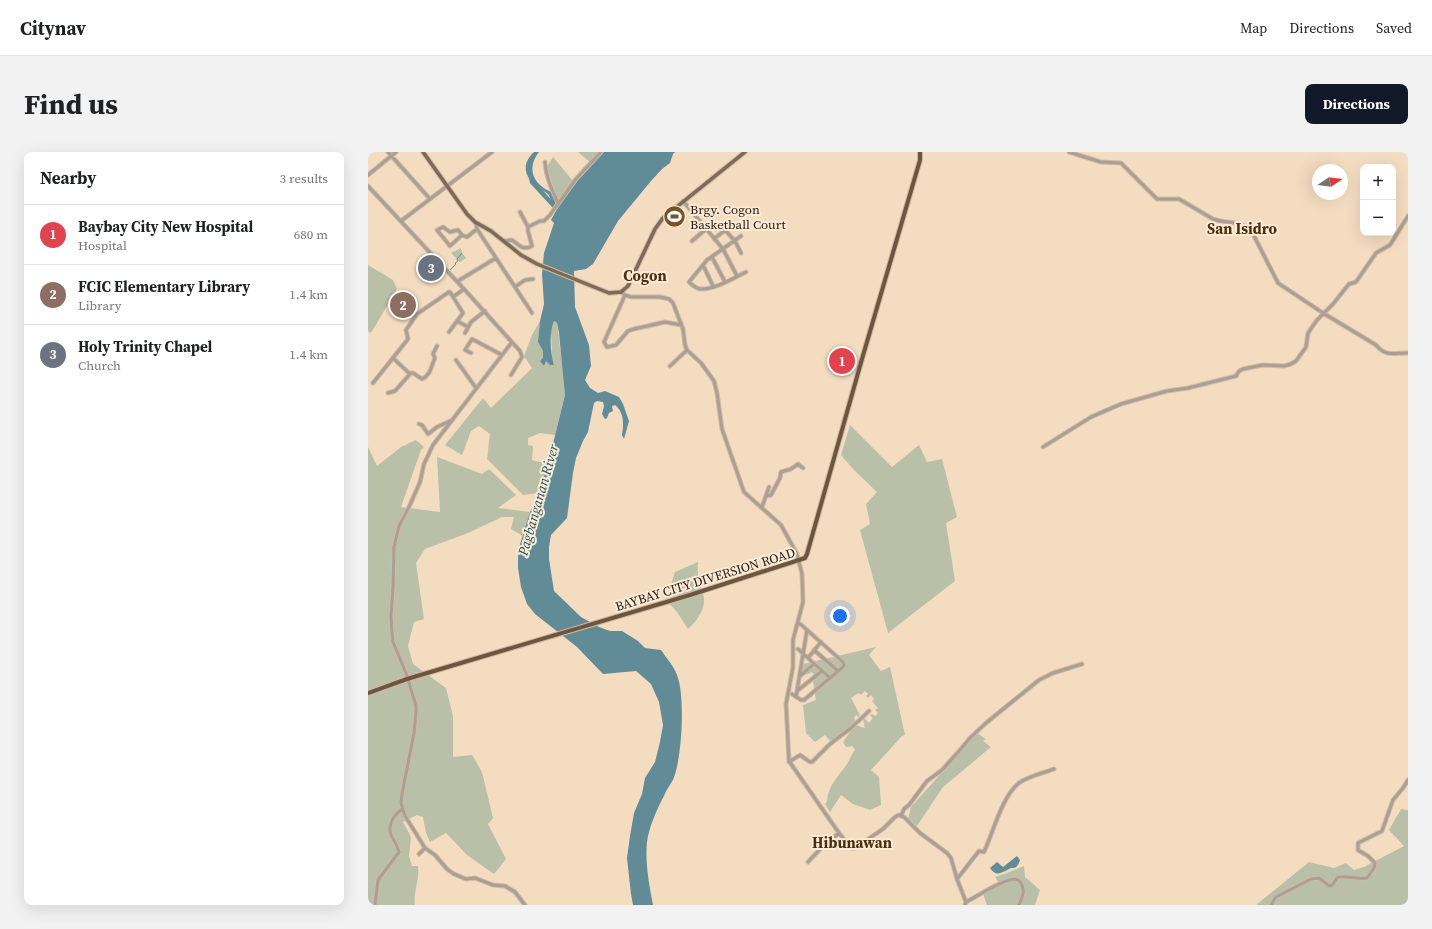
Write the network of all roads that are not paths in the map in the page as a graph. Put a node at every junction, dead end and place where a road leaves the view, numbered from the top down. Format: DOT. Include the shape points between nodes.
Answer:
graph roads {
  1 [pos="388,152"];
  2 [pos="396,152"];
  3 [pos="423,152"];
  4 [pos="492,152"];
  5 [pos="601,152"];
  6 [pos="745,152"];
  7 [pos="920,152"];
  8 [pos="1069,152"];
  9 [pos="392,155"];
  10 [pos="545,162"];
  11 [pos="368,175"];
  12 [pos="368,186"];
  13 [pos="447,186"];
  14 [pos="430,199"];
  15 [pos="683,201"];
  16 [pos="558,204"];
  17 [pos="520,212"];
  18 [pos="1408,216"];
  19 [pos="401,220"];
  20 [pos="476,222"];
  21 [pos="477,228"];
  22 [pos="528,228"];
  23 [pos="706,230"];
  24 [pos="462,235"];
  25 [pos="741,236"];
  26 [pos="714,239"];
  27 [pos="504,241"];
  28 [pos="692,241"];
  29 [pos="735,241"];
  30 [pos="723,249"];
  31 [pos="741,253"];
  32 [pos="712,257"];
  33 [pos="496,258"];
  34 [pos="702,265"];
  35 [pos="746,272"];
  36 [pos="737,276"];
  37 [pos="533,279"];
  38 [pos="458,281"];
  39 [pos="724,282"];
  40 [pos="713,286"];
  41 [pos="515,287"];
  42 [pos="464,289"];
  43 [pos="621,292"];
  44 [pos="625,295"];
  45 [pos="453,297"];
  46 [pos="485,311"];
  47 [pos="532,313"];
  48 [pos="1323,313"];
  49 [pos="457,321"];
  50 [pos="681,325"];
  51 [pos="468,327"];
  52 [pos="449,332"];
  53 [pos="466,333"];
  54 [pos="512,342"];
  55 [pos="437,346"];
  56 [pos="687,350"];
  57 [pos="471,353"];
  58 [pos="1408,353"];
  59 [pos="502,355"];
  60 [pos="393,358"];
  61 [pos="456,360"];
  62 [pos="670,366"];
  63 [pos="410,374"];
  64 [pos="510,375"];
  65 [pos="373,383"];
  66 [pos="476,388"];
  67 [pos="388,393"];
  68 [pos="452,421"];
  69 [pos="419,424"];
  70 [pos="1043,447"];
  71 [pos="803,468"];
  72 [pos="769,487"];
  73 [pos="766,496"];
  74 [pos="762,507"];
  75 [pos="799,560"];
  76 [pos="798,622"];
  77 [pos="807,630"];
  78 [pos="821,642"];
  79 [pos="798,649"];
  80 [pos="814,650"];
  81 [pos="803,654"];
  82 [pos="808,658"];
  83 [pos="814,664"];
  84 [pos="1082,664"];
  85 [pos="822,671"];
  86 [pos="838,671"];
  87 [pos="800,676"];
  88 [pos="830,678"];
  89 [pos="407,680"];
  90 [pos="797,691"];
  91 [pos="368,693"];
  92 [pos="792,694"];
  93 [pos="796,698"];
  94 [pos="869,711"];
  95 [pos="789,762"];
  96 [pos="1054,769"];
  97 [pos="1408,780"];
  98 [pos="402,809"];
  99 [pos="901,816"];
  100 [pos="839,833"];
  101 [pos="425,848"];
  102 [pos="419,854"];
  103 [pos="808,862"];
  104 [pos="957,879"];
  105 [pos="966,904"];
  106 [pos="375,905"];
  107 [pos="525,905"];
  108 [pos="1019,905"];
  109 [pos="1271,905"];
  1 -- 9 [label="street"];
  2 -- 9 [label="street"];
  3 -- 13 [label="main road"];
  4 -- 13 [label="street"];
  5 -- 16 [label="street" via="576,179"];
  6 -- 15 [label="main road"];
  7 -- 75 [label="highway, BAYBAY CITY DIVERSION ROAD" via="920,160 807,554"];
  8 -- 48 [label="street" via="1100,162 1122,163 1156,199 1179,199 1218,221 1248,226 1278,283"];
  9 -- 11 [label="street"];
  9 -- 14 [label="street"];
  10 -- 16 [label="street" via="545,169"];
  12 -- 19 [label="street"];
  13 -- 14 [label="street"];
  13 -- 20 [label="main road"];
  14 -- 19 [label="street"];
  15 -- 23 [label="street"];
  15 -- 43 [label="main road" via="660,221 628,286"];
  16 -- 22 [label="street" via="544,221"];
  17 -- 22 [label="street"];
  18 -- 48 [label="street" via="1390,245 1376,253 1356,282 1349,284"];
  19 -- 38 [label="street"];
  20 -- 21 [label="street"];
  20 -- 27 [label="main road"];
  21 -- 24 [label="street" via="466,237"];
  21 -- 33 [label="street"];
  22 -- 27 [label="street" via="532,246 529,248 520,248 512,240"];
  23 -- 26 [label="street"];
  23 -- 28 [label="street"];
  24 -- 24 [label="street" via="458,230 450,232 443,227 437,230 450,246"];
  25 -- 29 [label="street"];
  26 -- 29 [label="street" via="725,230"];
  26 -- 30 [label="street"];
  27 -- 43 [label="main road" via="537,264 609,293"];
  29 -- 30 [label="street"];
  29 -- 31 [label="street"];
  30 -- 32 [label="street"];
  30 -- 36 [label="street"];
  32 -- 34 [label="street"];
  32 -- 39 [label="street"];
  33 -- 38 [label="street"];
  33 -- 41 [label="street"];
  34 -- 40 [label="street"];
  34 -- 40 [label="street" via="689,282 698,289"];
  35 -- 36 [label="street"];
  36 -- 39 [label="street"];
  37 -- 41 [label="street" via="525,280"];
  38 -- 42 [label="street"];
  39 -- 40 [label="street"];
  41 -- 47 [label="street"];
  42 -- 45 [label="street"];
  42 -- 46 [label="street"];
  43 -- 44 [label="street"];
  44 -- 50 [label="street" via="669,299 676,307"];
  44 -- 50 [label="street" via="604,342 607,347 616,345 634,328 665,322"];
  45 -- 49 [label="street" via="463,313"];
  45 -- 60 [label="street" via="448,292 416,315 406,330 408,339"];
  46 -- 51 [label="street"];
  46 -- 54 [label="street"];
  48 -- 58 [label="street" via="1385,353"];
  48 -- 70 [label="street" via="1308,333 1306,347 1291,364 1243,369 1236,376 1121,404 1091,417"];
  49 -- 51 [label="street"];
  49 -- 52 [label="street"];
  50 -- 56 [label="street"];
  51 -- 53 [label="street"];
  54 -- 59 [label="street"];
  54 -- 64 [label="street" via="522,356"];
  55 -- 63 [label="street" via="427,376 421,379 413,373"];
  56 -- 62 [label="street"];
  56 -- 74 [label="street" via="701,363 714,381 722,429 744,491"];
  57 -- 59 [label="street" via="466,350 472,339"];
  59 -- 66 [label="street"];
  60 -- 63 [label="street"];
  60 -- 65 [label="street"];
  61 -- 66 [label="street"];
  63 -- 67 [label="street" via="395,392"];
  66 -- 68 [label="street"];
  68 -- 69 [label="street" via="428,434"];
  68 -- 89 [label="street" via="432,445 420,482 399,526 394,547 391,626 393,642"];
  71 -- 73 [label="street" via="798,464 781,472 770,495"];
  72 -- 73 [label="street"];
  73 -- 74 [label="street"];
  74 -- 75 [label="street" via="781,526"];
  75 -- 76 [label="street" via="803,602"];
  75 -- 89 [label="highway, BAYBAY CITY DIVERSION ROAD"];
  76 -- 77 [label="street"];
  76 -- 95 [label="street" via="793,640 793,667 786,704"];
  77 -- 78 [label="street"];
  77 -- 81 [label="street"];
  78 -- 80 [label="street"];
  78 -- 86 [label="street" via="843,662 844,666"];
  79 -- 81 [label="street"];
  80 -- 82 [label="street"];
  80 -- 86 [label="street"];
  81 -- 82 [label="street"];
  81 -- 87 [label="street"];
  82 -- 83 [label="street"];
  83 -- 85 [label="street"];
  83 -- 87 [label="street"];
  84 -- 99 [label="street" via="1039,680 986,723 942,770 927,781"];
  85 -- 88 [label="street"];
  85 -- 90 [label="street"];
  86 -- 88 [label="street"];
  87 -- 90 [label="street"];
  88 -- 93 [label="street" via="804,700"];
  89 -- 91 [label="highway, BAYBAY CITY DIVERSION ROAD"];
  89 -- 98 [label="street" via="416,706 416,718 402,794"];
  90 -- 93 [label="street"];
  92 -- 93 [label="street"];
  94 -- 95 [label="street" via="812,762 800,755"];
  95 -- 100 [label="street"];
  96 -- 104 [label="street" via="1020,782 1014,787 984,852 979,851"];
  97 -- 109 [label="street" via="1393,800 1382,831 1357,846 1358,850 1375,863 1367,878 1340,876 1331,886 1319,878 1311,879 1276,897"];
  98 -- 101 [label="street"];
  98 -- 106 [label="street" via="391,821 390,829 399,852 378,880"];
  99 -- 100 [label="street" via="895,817 883,829 854,849 848,846"];
  99 -- 104 [label="street" via="947,853"];
  100 -- 103 [label="street"];
  101 -- 102 [label="street"];
  101 -- 107 [label="street" via="454,874 466,879 475,878 505,886 515,892"];
  104 -- 105 [label="street"];
  105 -- 108 [label="street" via="1000,884 1015,879 1022,884 1024,892"];
}
